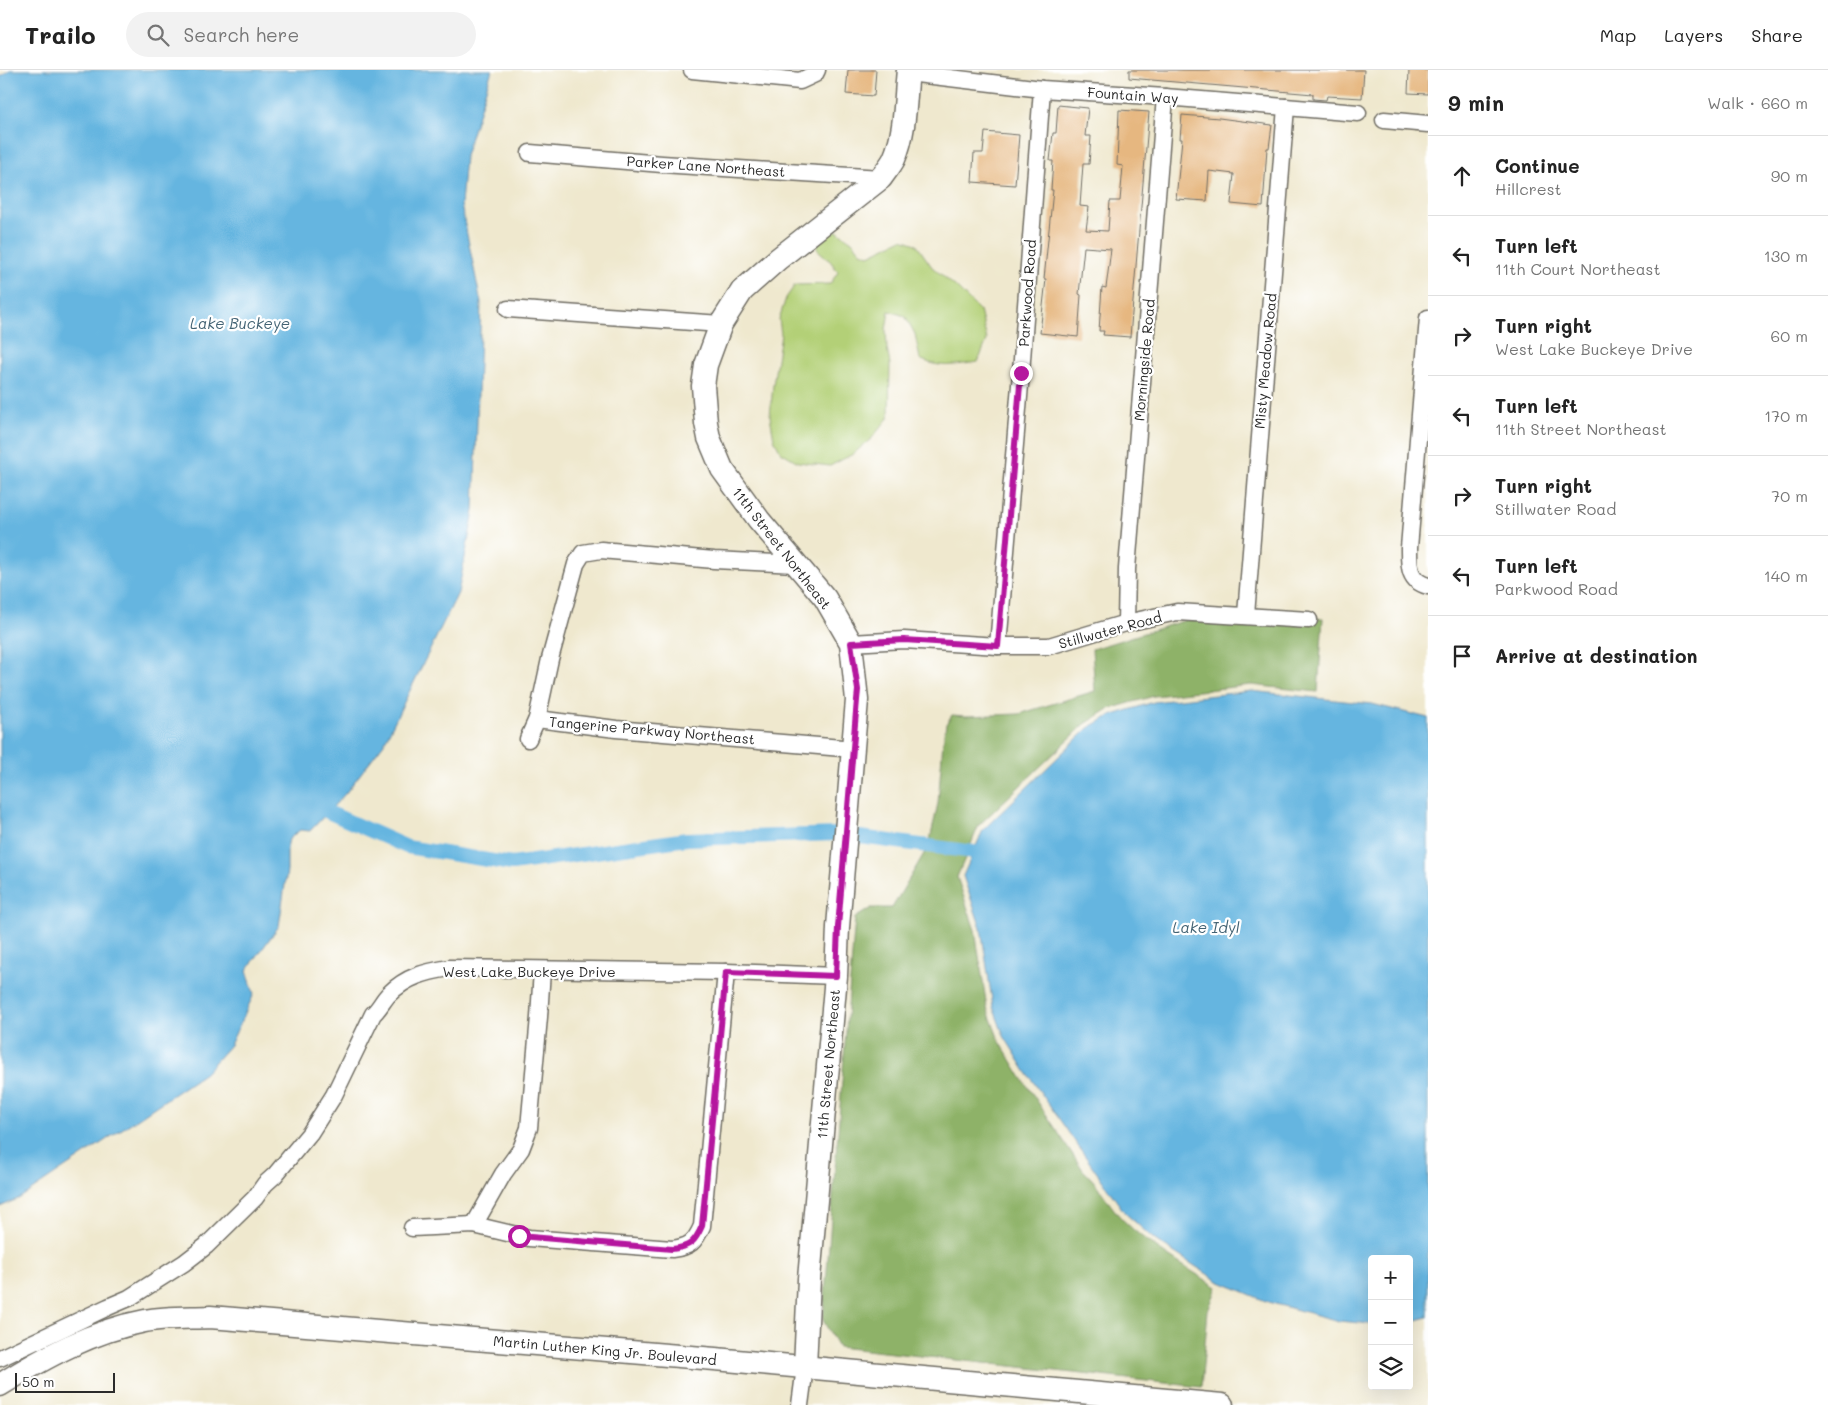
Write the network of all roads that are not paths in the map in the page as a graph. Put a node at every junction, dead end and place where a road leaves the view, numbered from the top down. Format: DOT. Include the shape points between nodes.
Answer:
graph roads {
  1 [pos="692,70"];
  2 [pos="817,70"];
  3 [pos="908,72"];
  4 [pos="1042,89"];
  5 [pos="1166,97"];
  6 [pos="1286,107"];
  7 [pos="1358,113"];
  8 [pos="1384,120"];
  9 [pos="1428,124"];
  10 [pos="530,153"];
  11 [pos="881,178"];
  12 [pos="508,309"];
  13 [pos="1428,318"];
  14 [pos="721,324"];
  15 [pos="796,564"];
  16 [pos="1428,586"];
  17 [pos="1246,615"];
  18 [pos="1309,620"];
  19 [pos="1126,623"];
  20 [pos="851,643"];
  21 [pos="998,646"];
  22 [pos="537,719"];
  23 [pos="528,739"];
  24 [pos="854,748"];
  25 [pos="542,970"];
  26 [pos="726,972"];
  27 [pos="836,976"];
  28 [pos="474,1225"];
  29 [pos="412,1228"];
  30 [pos="0,1358"];
  31 [pos="805,1367"];
  32 [pos="0,1384"];
  33 [pos="800,1405"];
  34 [pos="1222,1405"];
  1 -- 2 [label="street" via="800,82 816,74"];
  3 -- 4 [label="street, Fountain Way"];
  3 -- 11 [label="street, 11th Street Northeast" via="899,144 894,160"];
  4 -- 5 [label="street, Fountain Way"];
  4 -- 21 [label="street, Parkwood Road"];
  5 -- 6 [label="street, Fountain Way"];
  5 -- 19 [label="street, Morningside Road" via="1126,569"];
  6 -- 7 [label="street, Fountain Way"];
  6 -- 17 [label="street, Misty Meadow Road"];
  8 -- 9 [label="street"];
  10 -- 11 [label="street, Parker Lane Northeast"];
  11 -- 14 [label="street, 11th Street Northeast" via="742,291"];
  12 -- 14 [label="street"];
  13 -- 16 [label="street" via="1409,570 1420,584"];
  14 -- 15 [label="street, 11th Street Northeast" via="706,366 703,386 709,438 729,480"];
  15 -- 20 [label="street, 11th Street Northeast" via="824,598"];
  15 -- 22 [label="street, Tangerine Parkway Northeast" via="601,550 583,553 576,564 568,592"];
  17 -- 18 [label="street, Stillwater Road"];
  17 -- 19 [label="street, Stillwater Road" via="1177,612"];
  19 -- 21 [label="street, Stillwater Road" via="1049,646"];
  20 -- 21 [label="street, Stillwater Road" via="904,640"];
  20 -- 24 [label="street, 11th Street Northeast" via="858,690"];
  22 -- 23 [label="street"];
  22 -- 24 [label="street, Tangerine Parkway Northeast" via="616,729"];
  24 -- 27 [label="street, 11th Street Northeast"];
  25 -- 26 [label="street, West Lake Buckeye Drive"];
  25 -- 28 [label="street" via="529,1128 521,1149"];
  25 -- 30 [label="street, West Lake Buckeye Drive" via="449,968 402,981 372,1014 334,1095 310,1133 218,1236 184,1263 129,1298"];
  26 -- 27 [label="street, West Lake Buckeye Drive"];
  26 -- 28 [label="street" via="702,1226 697,1238 684,1247 672,1249 529,1238"];
  27 -- 31 [label="street, 11th Street Northeast" via="809,1280"];
  28 -- 29 [label="street"];
  31 -- 32 [label="street, Martin Luther King Jr. Boulevard" via="202,1318 143,1321 97,1334 41,1359"];
  31 -- 33 [label="street, 11th Street Northeast"];
  31 -- 34 [label="street, Martin Luther King Jr. Boulevard"];
}
